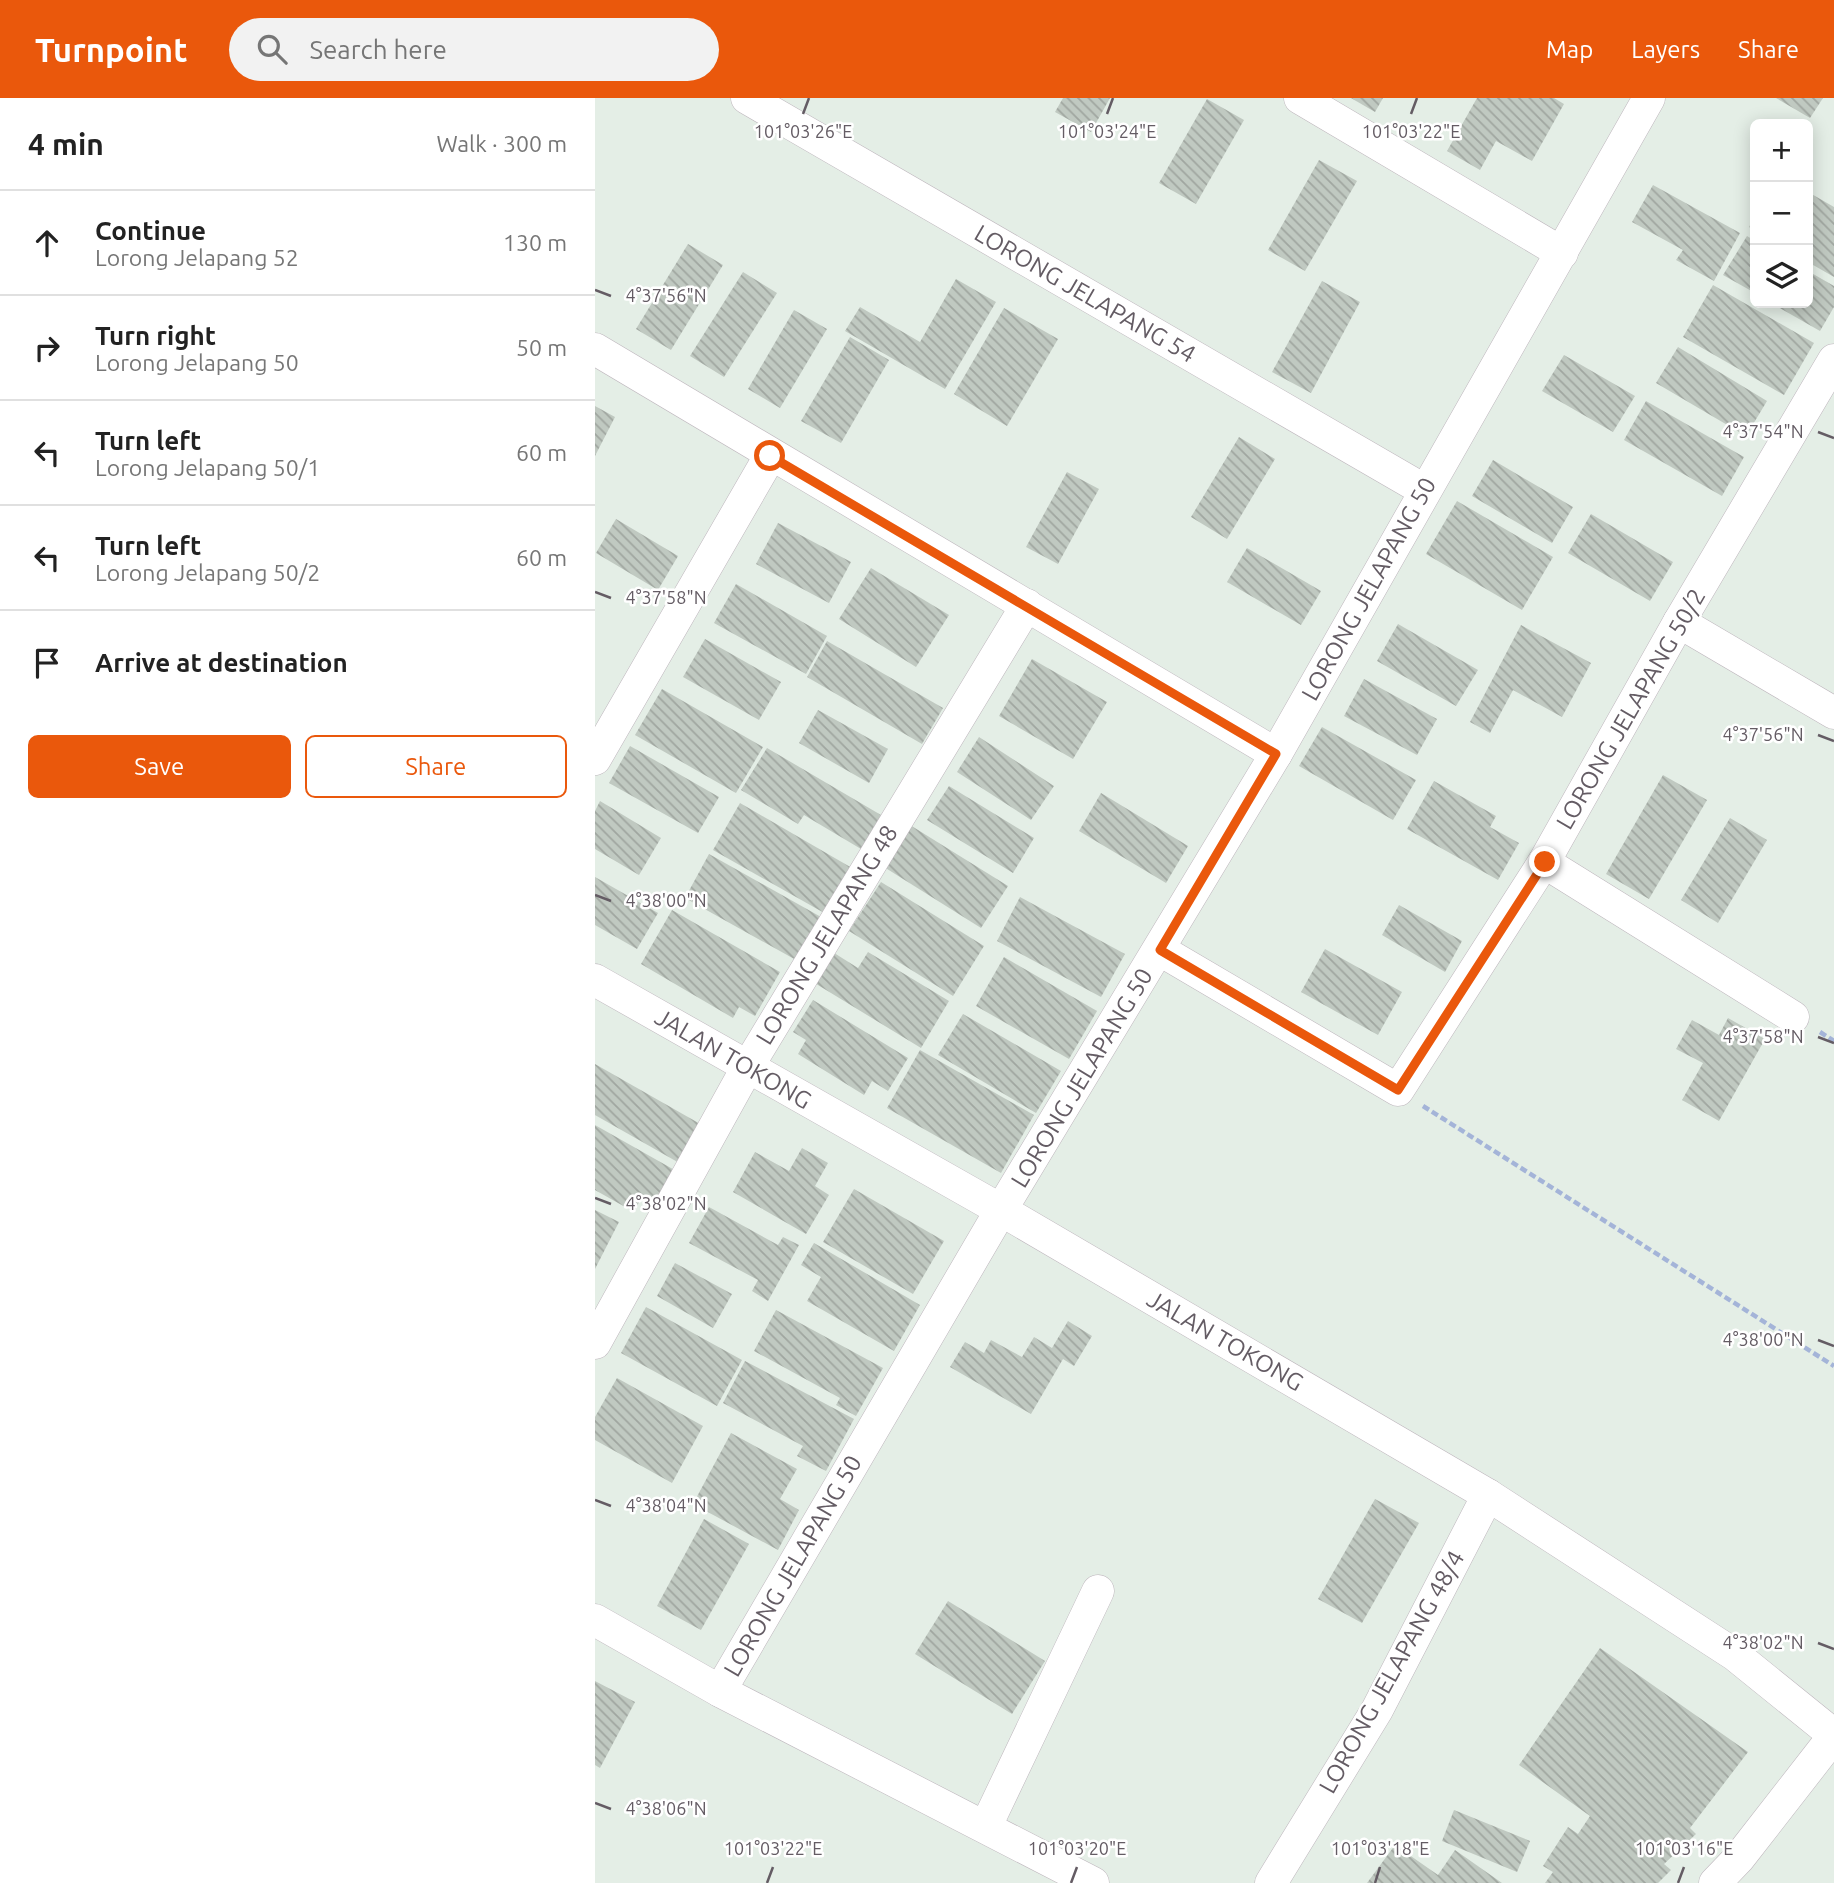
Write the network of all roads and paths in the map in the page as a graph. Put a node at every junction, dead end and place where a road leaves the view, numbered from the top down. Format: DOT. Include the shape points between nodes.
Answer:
graph roads {
  1 [pos="747,98"];
  2 [pos="1300,98"];
  3 [pos="1649,98"];
  4 [pos="1562,253"];
  5 [pos="595,349"];
  6 [pos="1834,360"];
  7 [pos="770,456"];
  8 [pos="1424,490"];
  9 [pos="1027,605"];
  10 [pos="1679,622"];
  11 [pos="1834,713"];
  12 [pos="1276,754"];
  13 [pos="595,759"];
  14 [pos="1545,862"];
  15 [pos="1160,950"];
  16 [pos="595,980"];
  17 [pos="1793,1017"];
  18 [pos="747,1068"];
  19 [pos="1398,1090"];
  20 [pos="1001,1210"];
  21 [pos="595,1343"];
  22 [pos="1834,1366"];
  23 [pos="1488,1495"];
  24 [pos="1098,1591"];
  25 [pos="595,1620"];
  26 [pos="720,1691"];
  27 [pos="1834,1735"];
  28 [pos="986,1826"];
  29 [pos="1093,1883"];
  30 [pos="1271,1883"];
  31 [pos="1715,1883"];
  1 -- 8 [label="street, LORONG JELAPANG 54"];
  2 -- 4 [label="street"];
  3 -- 4 [label="street, LORONG JELAPANG 50"];
  4 -- 8 [label="street, LORONG JELAPANG 50"];
  5 -- 7 [label="street"];
  6 -- 10 [label="street, LORONG JELAPANG 50/2"];
  7 -- 9 [label="street"];
  7 -- 13 [label="street"];
  8 -- 12 [label="street, LORONG JELAPANG 50"];
  9 -- 12 [label="street"];
  9 -- 18 [label="street, LORONG JELAPANG 48"];
  10 -- 11 [label="street"];
  10 -- 14 [label="street, LORONG JELAPANG 50/2"];
  12 -- 15 [label="street, LORONG JELAPANG 50"];
  14 -- 17 [label="street"];
  14 -- 19 [label="street, LORONG JELAPANG 50/2"];
  15 -- 19 [label="street"];
  15 -- 20 [label="street, LORONG JELAPANG 50"];
  16 -- 18 [label="street, JALAN TOKONG"];
  18 -- 20 [label="street, JALAN TOKONG"];
  18 -- 21 [label="street, LORONG JELAPANG 48"];
  19 -- 22 [label="path"];
  20 -- 23 [label="street, JALAN TOKONG"];
  20 -- 26 [label="street, LORONG JELAPANG 50"];
  23 -- 27 [label="street, JALAN TOKONG" via="1735,1655"];
  23 -- 30 [label="street, LORONG JELAPANG 48/4" via="1377,1710"];
  24 -- 28 [label="street"];
  25 -- 26 [label="street"];
  26 -- 28 [label="street"];
  27 -- 31 [label="street"];
  28 -- 29 [label="street"];
}
